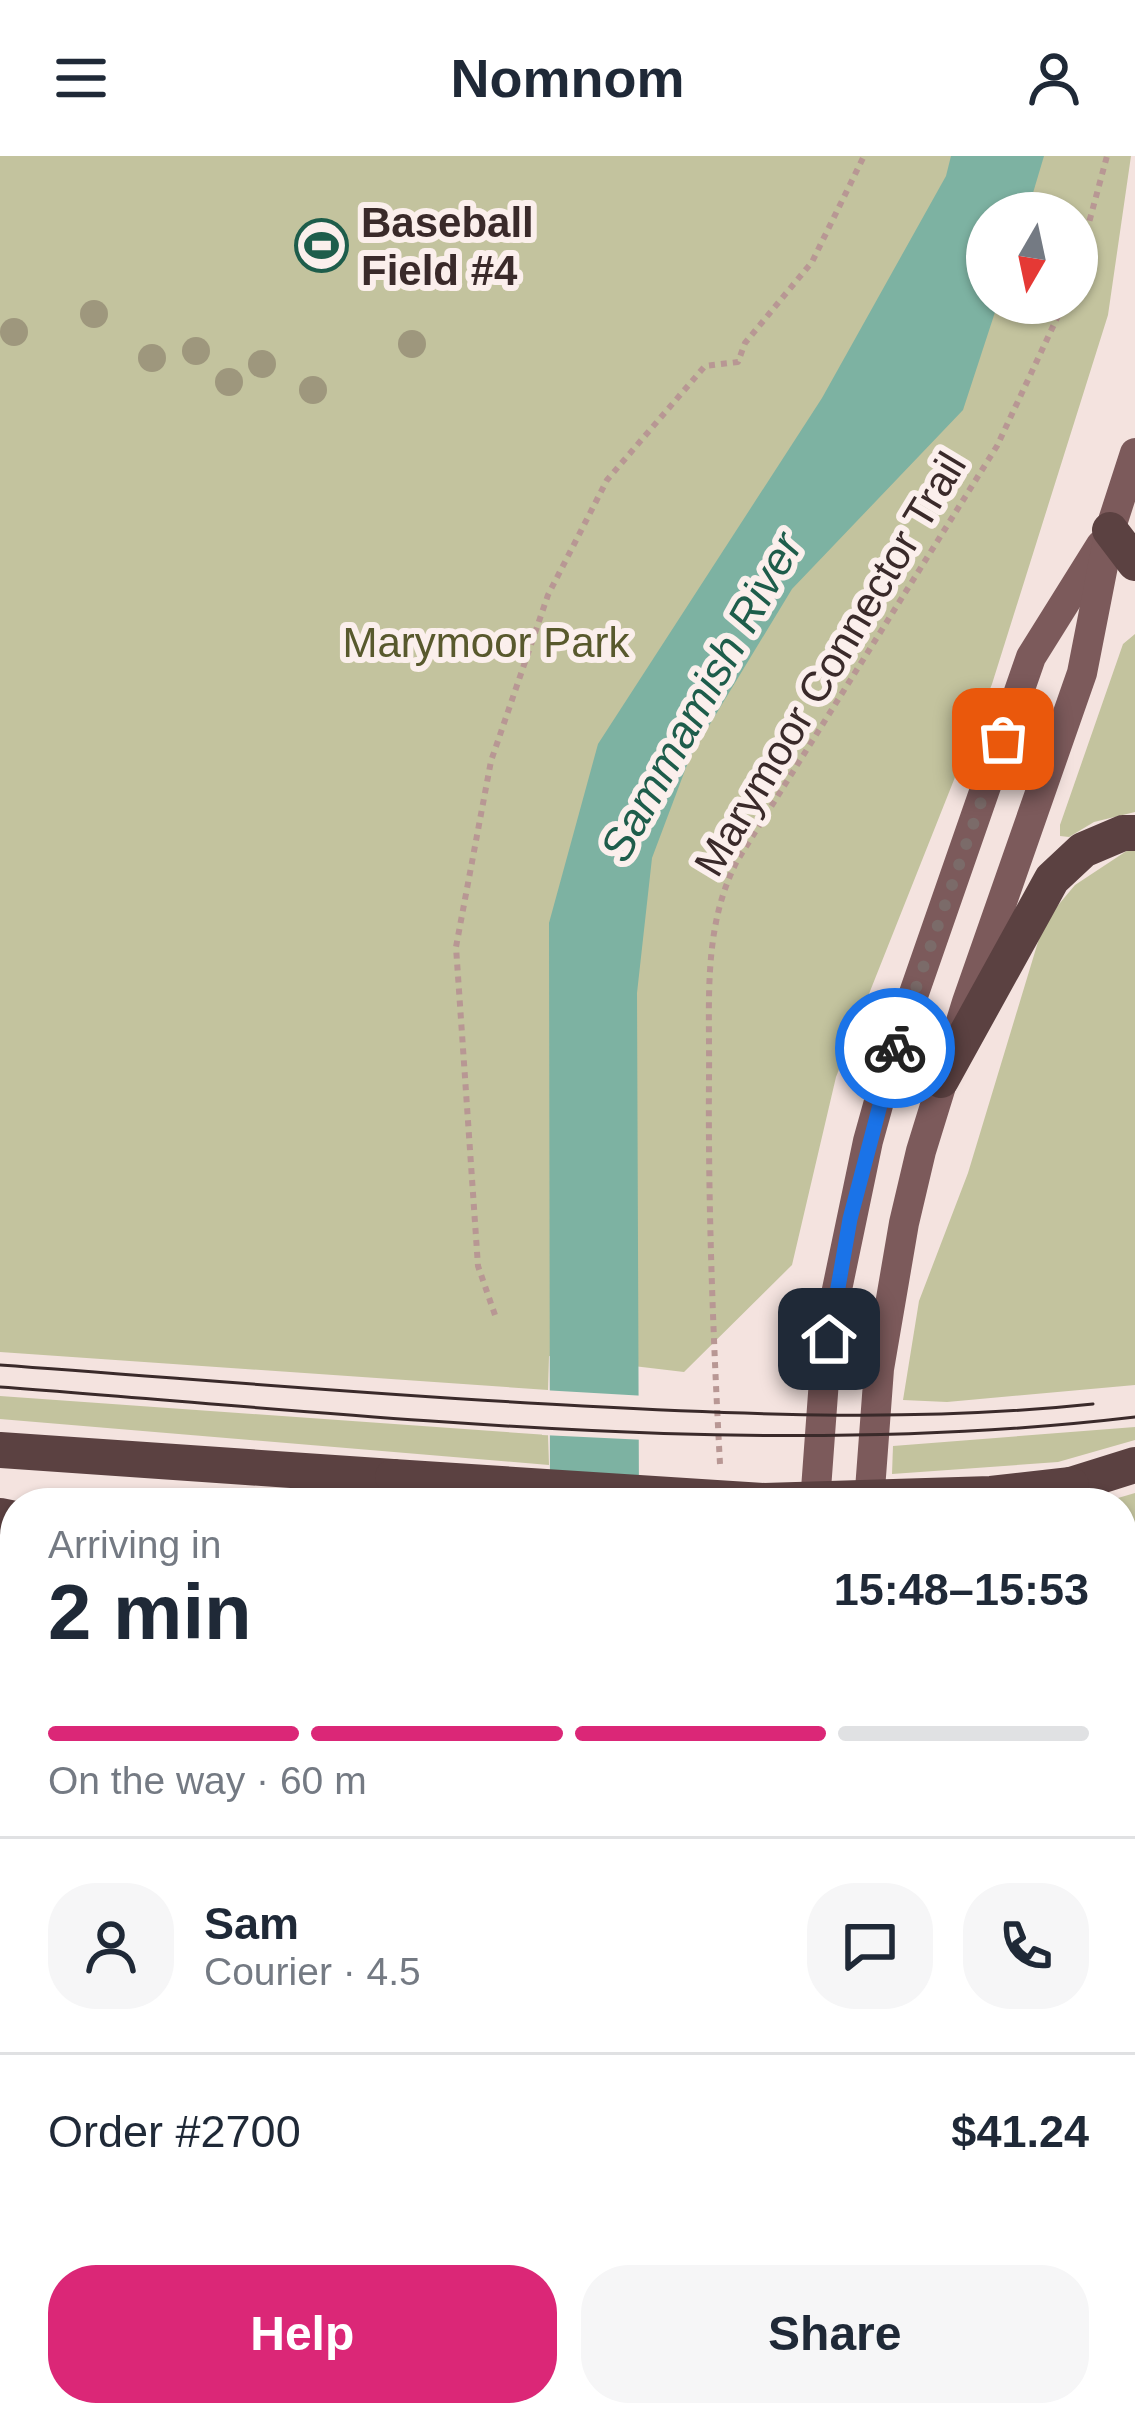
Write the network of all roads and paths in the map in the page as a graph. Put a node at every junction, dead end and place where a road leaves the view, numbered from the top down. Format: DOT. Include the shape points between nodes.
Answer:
graph roads {
  1 [pos="864,156"];
  2 [pos="1107,156"];
  3 [pos="1097,192"];
  4 [pos="1054,324"];
  5 [pos="1135,453"];
  6 [pos="1123,535"];
  7 [pos="1135,563"];
  8 [pos="1135,833"];
  9 [pos="941,1080"];
  10 [pos="495,1315"];
  11 [pos="0,1450"];
  12 [pos="1135,1465"];
  13 [pos="720,1466"];
  14 [pos="554,1488"];
  15 [pos="816,1488"];
  16 [pos="870,1488"];
  17 [pos="1044,1488"];
  1 -- 10 [label="path" via="812,262 739,362 705,366 607,480 548,596 490,761 456,947 478,1267"];
  2 -- 3 [label="path"];
  4 -- 13 [label="path, Marymoor Connector Trail" via="997,446 720,900 711,942 709,1144"];
  5 -- 6 [label="main road"];
  6 -- 7 [label="highway"];
  6 -- 9 [label="main road"];
  6 -- 15 [label="main road" via="1031,657 890,1062 835,1299"];
  8 -- 9 [label="highway" via="1083,850 1052,879"];
  9 -- 16 [label="main road" via="890,1296"];
  11 -- 14 [label="highway, bridge"];
  12 -- 17 [label="highway, bridge"];
}
